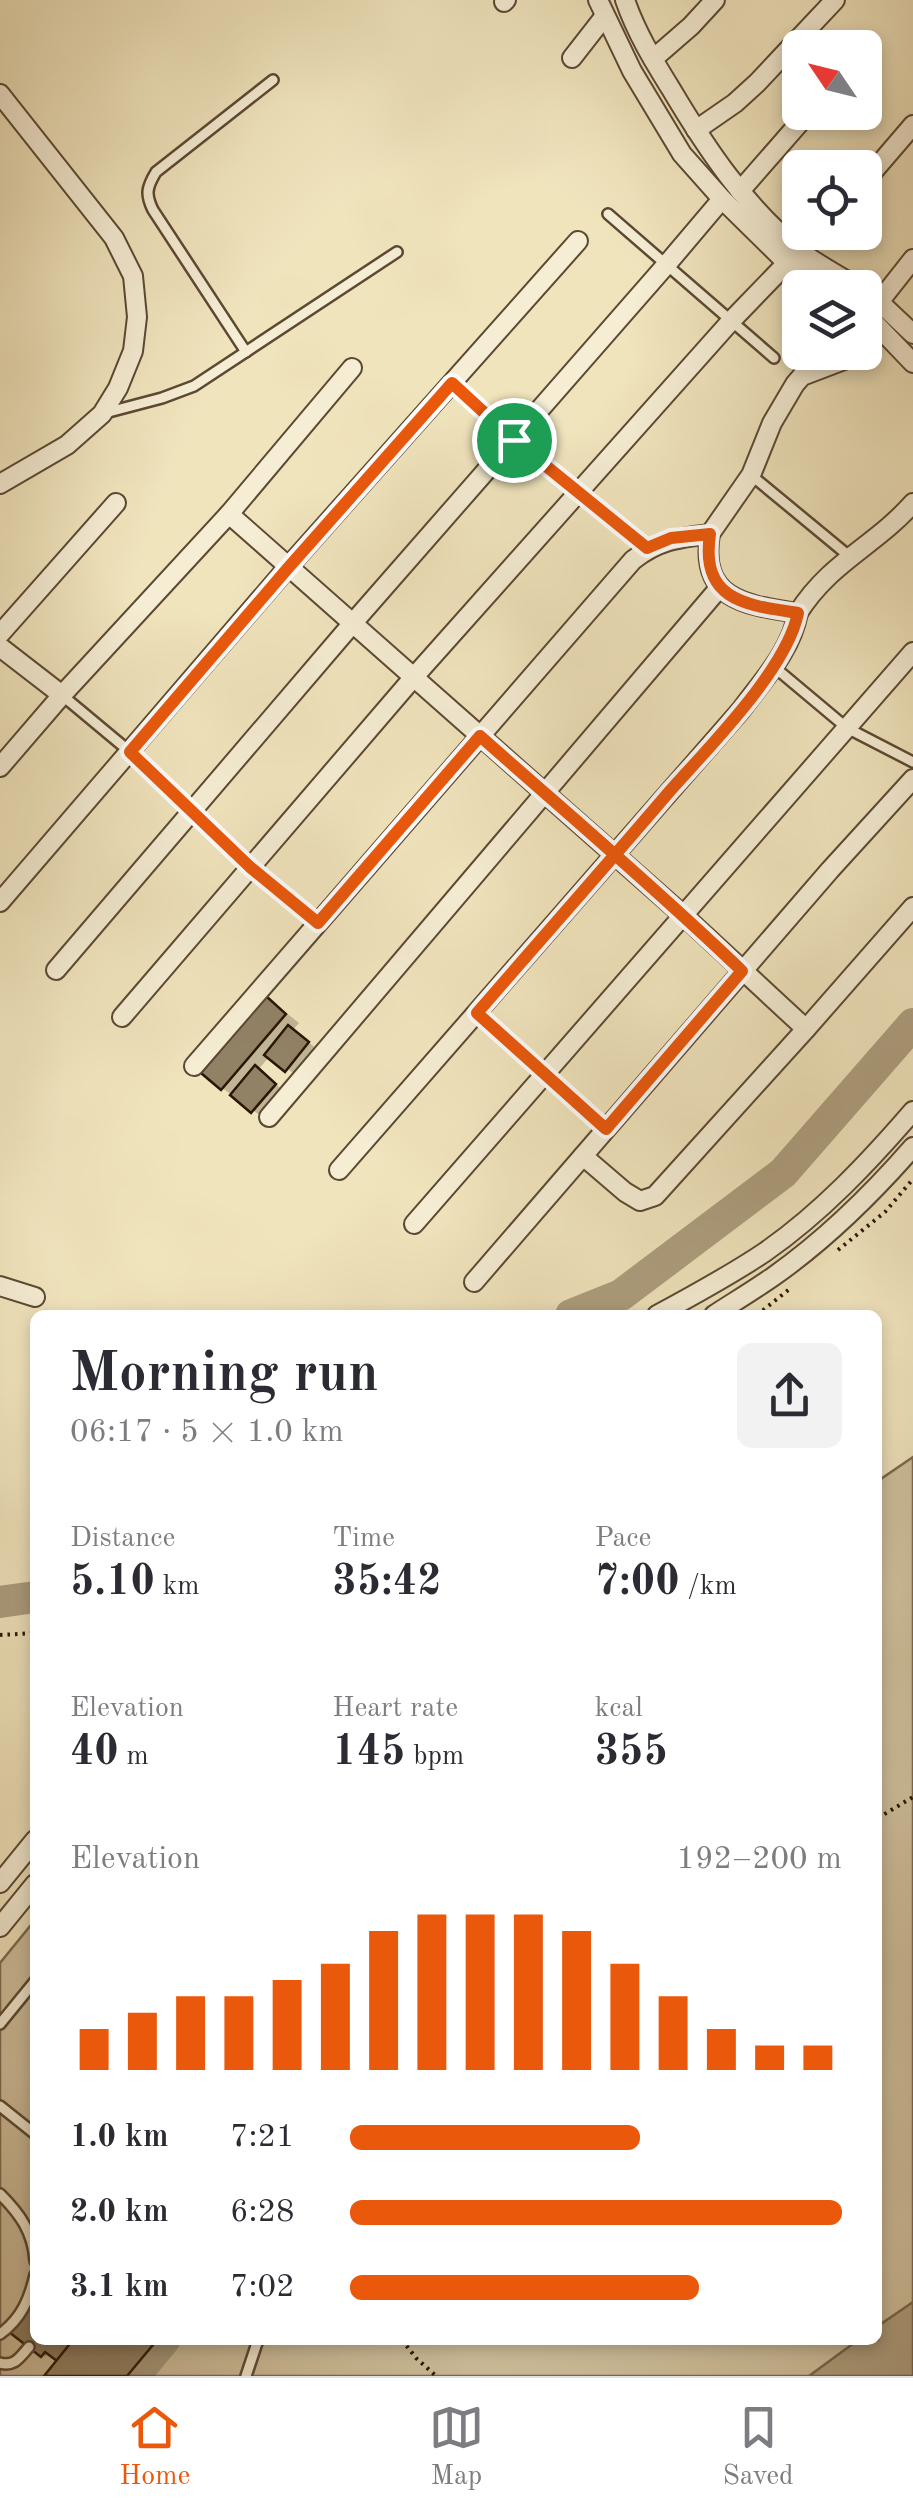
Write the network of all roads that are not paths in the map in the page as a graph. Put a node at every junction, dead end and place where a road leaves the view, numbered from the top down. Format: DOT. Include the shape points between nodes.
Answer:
graph roads {
  1 [pos="625,0"];
  2 [pos="715,0"];
  3 [pos="835,0"];
  4 [pos="601,8"];
  5 [pos="641,38"];
  6 [pos="621,48"];
  7 [pos="572,58"];
  8 [pos="653,59"];
  9 [pos="272,80"];
  10 [pos="0,94"];
  11 [pos="913,126"];
  12 [pos="696,130"];
  13 [pos="793,130"];
  14 [pos="882,162"];
  15 [pos="740,190"];
  16 [pos="722,199"];
  17 [pos="608,214"];
  18 [pos="578,241"];
  19 [pos="800,250"];
  20 [pos="397,252"];
  21 [pos="794,257"];
  22 [pos="913,260"];
  23 [pos="667,264"];
  24 [pos="807,270"];
  25 [pos="815,270"];
  26 [pos="882,289"];
  27 [pos="882,314"];
  28 [pos="732,321"];
  29 [pos="904,334"];
  30 [pos="246,352"];
  31 [pos="774,358"];
  32 [pos="913,363"];
  33 [pos="352,368"];
  34 [pos="818,370"];
  35 [pos="452,383"];
  36 [pos="102,414"];
  37 [pos="514,440"];
  38 [pos="751,475"];
  39 [pos="0,484"];
  40 [pos="577,494"];
  41 [pos="116,503"];
  42 [pos="913,503"];
  43 [pos="228,514"];
  44 [pos="710,534"];
  45 [pos="647,548"];
  46 [pos="849,556"];
  47 [pos="288,568"];
  48 [pos="720,586"];
  49 [pos="798,613"];
  50 [pos="352,624"];
  51 [pos="0,634"];
  52 [pos="0,647"];
  53 [pos="913,652"];
  54 [pos="773,666"];
  55 [pos="413,678"];
  56 [pos="62,695"];
  57 [pos="847,728"];
  58 [pos="480,736"];
  59 [pos="130,752"];
  60 [pos="913,762"];
  61 [pos="0,767"];
  62 [pos="913,779"];
  63 [pos="546,794"];
  64 [pos="191,812"];
  65 [pos="615,855"];
  66 [pos="250,867"];
  67 [pos="0,902"];
  68 [pos="913,907"];
  69 [pos="684,916"];
  70 [pos="318,923"];
  71 [pos="56,970"];
  72 [pos="742,971"];
  73 [pos="477,1013"];
  74 [pos="122,1017"];
  75 [pos="806,1030"];
  76 [pos="194,1066"];
  77 [pos="545,1074"];
  78 [pos="913,1111"];
  79 [pos="269,1117"];
  80 [pos="606,1129"];
  81 [pos="913,1147"];
  82 [pos="583,1156"];
  83 [pos="338,1170"];
  84 [pos="414,1224"];
  85 [pos="474,1282"];
  86 [pos="0,1286"];
  87 [pos="35,1298"];
  88 [pos="666,1310"];
  89 [pos="722,1310"];
  90 [pos="30,1846"];
  91 [pos="0,1883"];
  92 [pos="30,1890"];
  93 [pos="0,1926"];
  94 [pos="30,1987"];
  95 [pos="0,2024"];
  96 [pos="0,2106"];
  97 [pos="30,2130"];
  98 [pos="0,2194"];
  99 [pos="30,2235"];
  100 [pos="30,2294"];
  101 [pos="0,2334"];
  102 [pos="256,2345"];
  103 [pos="29,2347"];
  104 [pos="0,2363"];
  105 [pos="246,2376"];
  1 -- 5 [label="street"];
  2 -- 8 [label="street"];
  3 -- 12 [label="street" via="757,83"];
  4 -- 6 [label="street"];
  4 -- 7 [label="street"];
  5 -- 6 [label="street"];
  5 -- 8 [label="street"];
  6 -- 16 [label="street" via="682,154"];
  8 -- 12 [label="street"];
  9 -- 30 [label="lane" via="156,172 148,186 153,210"];
  10 -- 36 [label="street" via="114,238 134,276 133,351"];
  11 -- 14 [label="street"];
  12 -- 15 [label="street"];
  13 -- 15 [label="street"];
  15 -- 21 [label="street"];
  16 -- 21 [label="street"];
  16 -- 23 [label="street"];
  17 -- 23 [label="lane"];
  18 -- 35 [label="street"];
  19 -- 21 [label="street"];
  20 -- 30 [label="lane"];
  21 -- 24 [label="street"];
  21 -- 25 [label="street"];
  21 -- 28 [label="street"];
  22 -- 26 [label="street"];
  23 -- 28 [label="lane"];
  23 -- 37 [label="street"];
  27 -- 29 [label="street"];
  28 -- 31 [label="lane"];
  28 -- 40 [label="street"];
  29 -- 32 [label="street"];
  30 -- 36 [label="lane" via="194,386"];
  33 -- 43 [label="street"];
  34 -- 38 [label="street" via="802,376 784,401"];
  35 -- 37 [label="lane"];
  35 -- 47 [label="street"];
  36 -- 39 [label="street" via="67,445"];
  37 -- 40 [label="lane"];
  37 -- 50 [label="street"];
  38 -- 44 [label="street"];
  38 -- 46 [label="lane"];
  40 -- 45 [label="lane"];
  40 -- 55 [label="street"];
  41 -- 51 [label="street"];
  42 -- 46 [label="street"];
  43 -- 47 [label="street"];
  43 -- 56 [label="street"];
  44 -- 45 [label="street"];
  44 -- 48 [label="street" via="707,564"];
  45 -- 58 [label="street"];
  46 -- 49 [label="street"];
  47 -- 50 [label="street"];
  47 -- 59 [label="street"];
  48 -- 49 [label="street" via="741,602"];
  48 -- 63 [label="street"];
  49 -- 54 [label="street"];
  50 -- 55 [label="street"];
  50 -- 64 [label="street"];
  52 -- 56 [label="street"];
  53 -- 57 [label="street"];
  54 -- 57 [label="lane"];
  54 -- 65 [label="street"];
  55 -- 58 [label="street"];
  55 -- 66 [label="street"];
  56 -- 59 [label="lane"];
  56 -- 61 [label="street"];
  57 -- 60 [label="lane"];
  57 -- 69 [label="street"];
  58 -- 63 [label="street"];
  58 -- 70 [label="street"];
  59 -- 64 [label="lane"];
  59 -- 67 [label="street"];
  62 -- 72 [label="street"];
  63 -- 65 [label="street"];
  63 -- 79 [label="street"];
  64 -- 66 [label="lane"];
  64 -- 71 [label="street"];
  65 -- 69 [label="street"];
  65 -- 73 [label="street"];
  66 -- 70 [label="lane"];
  66 -- 74 [label="street"];
  68 -- 75 [label="street"];
  69 -- 72 [label="street"];
  69 -- 77 [label="street"];
  70 -- 76 [label="street"];
  72 -- 75 [label="street"];
  72 -- 80 [label="street"];
  73 -- 77 [label="lane"];
  73 -- 83 [label="street"];
  75 -- 82 [label="street" via="654,1196 640,1201"];
  77 -- 80 [label="lane"];
  77 -- 84 [label="street"];
  78 -- 88 [label="street" via="782,1239"];
  80 -- 82 [label="street"];
  81 -- 89 [label="street" via="854,1210"];
  82 -- 85 [label="street"];
  86 -- 87 [label="street"];
  90 -- 91 [label="street"];
  92 -- 93 [label="street"];
  94 -- 95 [label="lane"];
  96 -- 97 [label="lane"];
  98 -- 99 [label="lane"];
  100 -- 101 [label="lane"];
  102 -- 105 [label="lane"];
  103 -- 104 [label="lane" via="17,2362"];
}
